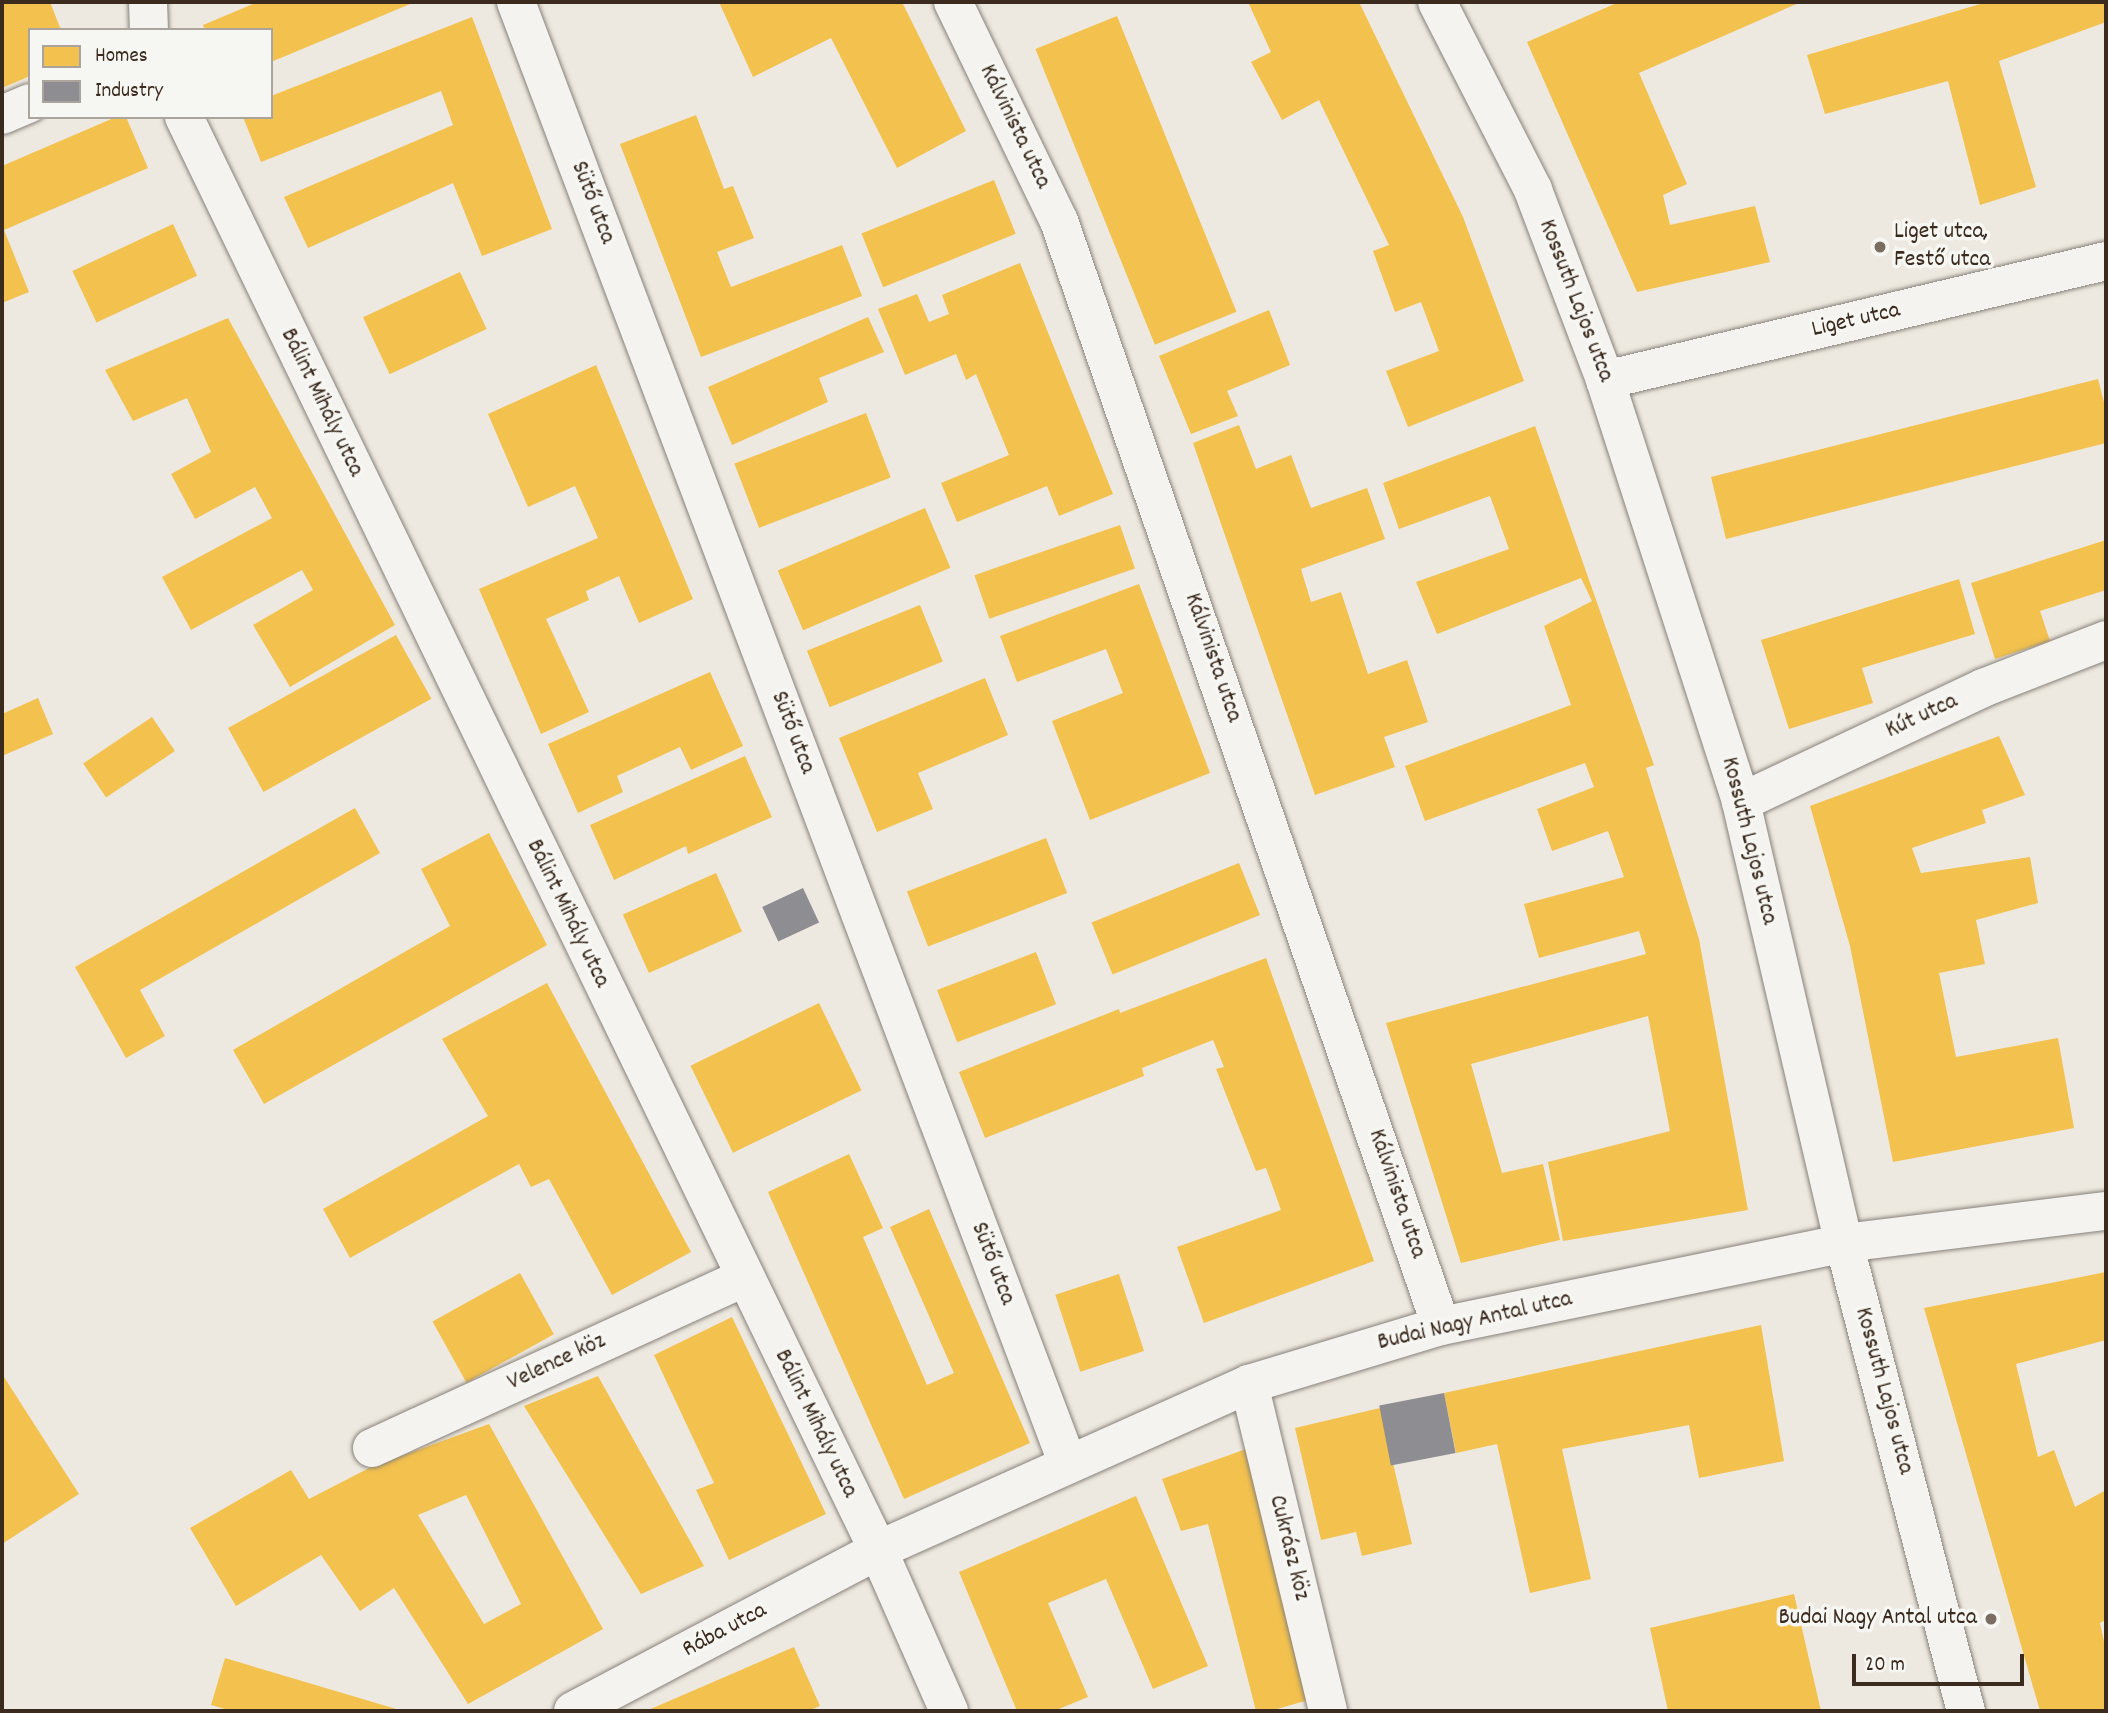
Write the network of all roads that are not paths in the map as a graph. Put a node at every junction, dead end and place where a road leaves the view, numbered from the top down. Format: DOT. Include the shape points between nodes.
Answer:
graph roads {
  1 [pos="148,2"];
  2 [pos="516,2"];
  3 [pos="953,2"];
  4 [pos="1437,2"];
  5 [pos="149,28"];
  6 [pos="28,104"];
  7 [pos="2,116"];
  8 [pos="185,119"];
  9 [pos="2106,261"];
  10 [pos="1605,380"];
  11 [pos="2106,640"];
  12 [pos="1741,802"];
  13 [pos="2106,1211"];
  14 [pos="1844,1242"];
  15 [pos="743,1278"];
  16 [pos="1441,1326"];
  17 [pos="1249,1384"];
  18 [pos="372,1448"];
  19 [pos="1068,1464"];
  20 [pos="878,1550"];
  21 [pos="573,1711"];
  22 [pos="949,1711"];
  23 [pos="1328,1711"];
  24 [pos="1966,1711"];
  1 -- 5 [label="street"];
  2 -- 19 [label="street, Sütő utca"];
  3 -- 16 [label="street, Kálvinista utca" via="1059,221"];
  4 -- 10 [label="street, Kossuth Lajos utca" via="1533,190"];
  6 -- 7 [label="street"];
  8 -- 15 [label="street, Bálint Mihály utca"];
  9 -- 10 [label="street, Liget utca"];
  10 -- 12 [label="street, Kossuth Lajos utca"];
  11 -- 12 [label="street, Kút utca" via="1983,688"];
  12 -- 14 [label="street, Kossuth Lajos utca"];
  13 -- 14 [label="street, Budai Nagy Antal utca"];
  14 -- 16 [label="street, Budai Nagy Antal utca"];
  14 -- 24 [label="street, Kossuth Lajos utca"];
  15 -- 18 [label="street, Velence köz"];
  15 -- 20 [label="street, Bálint Mihály utca"];
  16 -- 17 [label="street, Budai Nagy Antal utca"];
  17 -- 19 [label="street, Budai Nagy Antal utca"];
  17 -- 23 [label="street, Cukrász köz"];
  19 -- 20 [label="street, Budai Nagy Antal utca"];
  20 -- 21 [label="street, Rába utca"];
  20 -- 22 [label="street, Bálint Mihály utca"];
}
